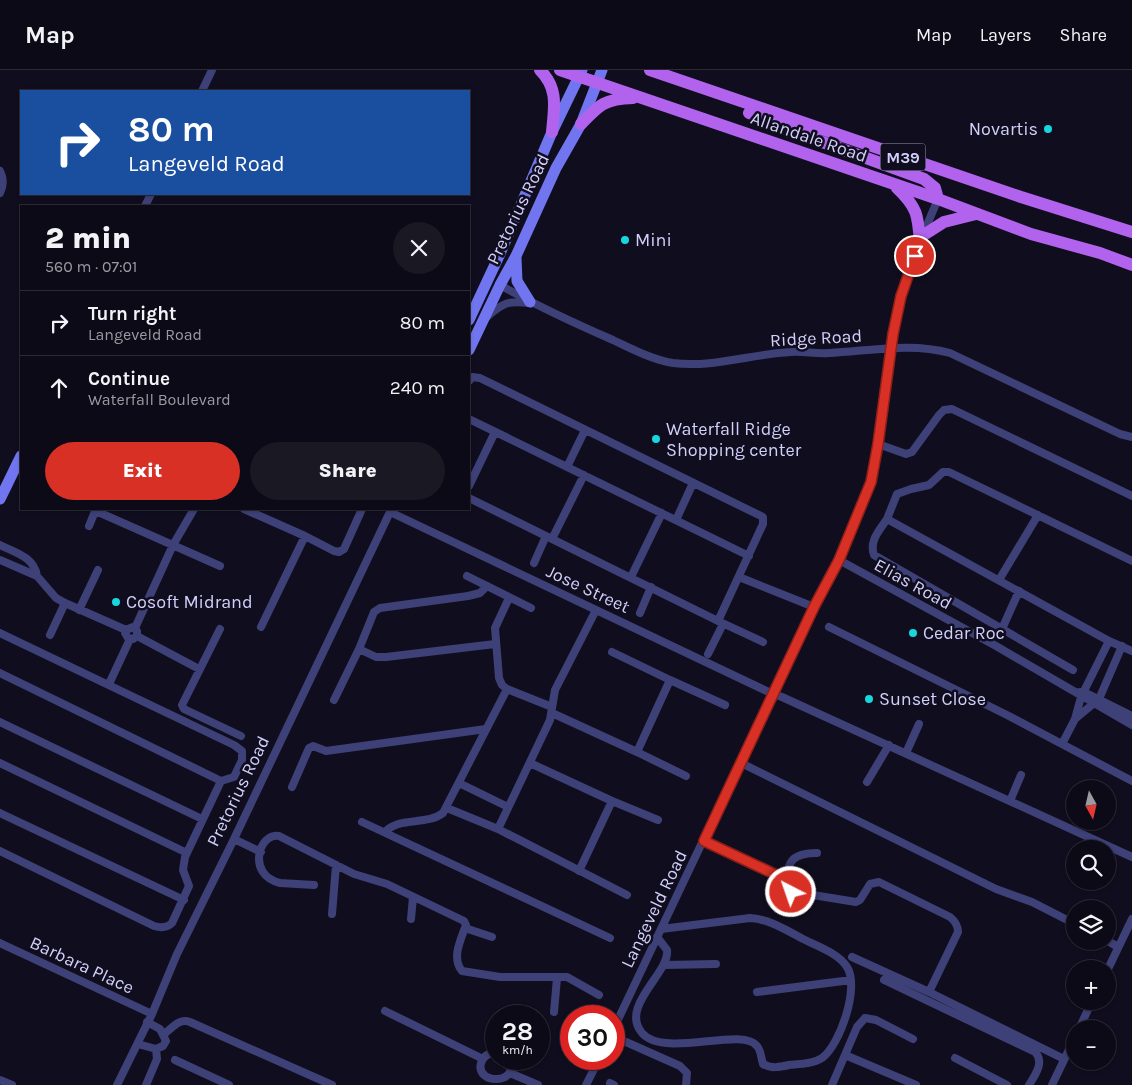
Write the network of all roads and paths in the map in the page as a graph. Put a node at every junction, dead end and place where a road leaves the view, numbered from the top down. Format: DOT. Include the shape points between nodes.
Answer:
graph roads {
  1 [pos="212,70"];
  2 [pos="540,70"];
  3 [pos="560,70"];
  4 [pos="602,70"];
  5 [pos="650,70"];
  6 [pos="580,73"];
  7 [pos="670,75"];
  8 [pos="597,82"];
  9 [pos="202,90"];
  10 [pos="720,94"];
  11 [pos="640,97"];
  12 [pos="581,124"];
  13 [pos="552,132"];
  14 [pos="0,171"];
  15 [pos="895,186"];
  16 [pos="0,193"];
  17 [pos="938,199"];
  18 [pos="976,214"];
  19 [pos="1132,232"];
  20 [pos="921,240"];
  21 [pos="516,256"];
  22 [pos="1132,265"];
  23 [pos="500,285"];
  24 [pos="532,303"];
  25 [pos="470,318"];
  26 [pos="485,318"];
  27 [pos="470,319"];
  28 [pos="470,348"];
  29 [pos="891,349"];
  30 [pos="470,380"];
  31 [pos="470,420"];
  32 [pos="585,430"];
  33 [pos="495,432"];
  34 [pos="1132,437"];
  35 [pos="878,444"];
  36 [pos="20,458"];
  37 [pos="567,467"];
  38 [pos="584,475"];
  39 [pos="694,483"];
  40 [pos="470,484"];
  41 [pos="1132,496"];
  42 [pos="470,498"];
  43 [pos="0,499"];
  44 [pos="96,510"];
  45 [pos="193,510"];
  46 [pos="362,510"];
  47 [pos="261,512"];
  48 [pos="390,512"];
  49 [pos="662,513"];
  50 [pos="1038,515"];
  51 [pos="887,519"];
  52 [pos="676,520"];
  53 [pos="89,526"];
  54 [pos="305,536"];
  55 [pos="549,538"];
  56 [pos="0,545"];
  57 [pos="173,545"];
  58 [pos="749,556"];
  59 [pos="0,560"];
  60 [pos="839,560"];
  61 [pos="1132,561"];
  62 [pos="534,563"];
  63 [pos="220,566"];
  64 [pos="98,570"];
  65 [pos="37,576"];
  66 [pos="468,576"];
  67 [pos="631,577"];
  68 [pos="739,577"];
  69 [pos="999,580"];
  70 [pos="488,586"];
  71 [pos="651,587"];
  72 [pos="1019,591"];
  73 [pos="509,598"];
  74 [pos="65,603"];
  75 [pos="814,607"];
  76 [pos="531,608"];
  77 [pos="79,610"];
  78 [pos="596,610"];
  79 [pos="640,613"];
  80 [pos="721,622"];
  81 [pos="262,627"];
  82 [pos="830,627"];
  83 [pos="220,629"];
  84 [pos="1002,629"];
  85 [pos="0,633"];
  86 [pos="50,634"];
  87 [pos="134,634"];
  88 [pos="1109,640"];
  89 [pos="763,642"];
  90 [pos="495,644"];
  91 [pos="1122,646"];
  92 [pos="359,649"];
  93 [pos="1132,651"];
  94 [pos="612,652"];
  95 [pos="708,654"];
  96 [pos="199,669"];
  97 [pos="1073,670"];
  98 [pos="0,673"];
  99 [pos="670,680"];
  100 [pos="109,684"];
  101 [pos="507,688"];
  102 [pos="773,694"];
  103 [pos="1081,694"];
  104 [pos="334,700"];
  105 [pos="1096,701"];
  106 [pos="725,705"];
  107 [pos="552,710"];
  108 [pos="1132,716"];
  109 [pos="1075,719"];
  110 [pos="0,722"];
  111 [pos="919,724"];
  112 [pos="1132,725"];
  113 [pos="486,729"];
  114 [pos="242,736"];
  115 [pos="1062,744"];
  116 [pos="889,745"];
  117 [pos="637,752"];
  118 [pos="906,753"];
  119 [pos="530,762"];
  120 [pos="741,762"];
  121 [pos="0,763"];
  122 [pos="1021,775"];
  123 [pos="686,776"];
  124 [pos="222,781"];
  125 [pos="1132,781"];
  126 [pos="867,782"];
  127 [pos="459,784"];
  128 [pos="292,787"];
  129 [pos="612,800"];
  130 [pos="1010,801"];
  131 [pos="508,807"];
  132 [pos="447,808"];
  133 [pos="0,813"];
  134 [pos="202,819"];
  135 [pos="658,820"];
  136 [pos="362,822"];
  137 [pos="498,829"];
  138 [pos="386,832"];
  139 [pos="234,840"];
  140 [pos="704,841"];
  141 [pos="0,851"];
  142 [pos="260,852"];
  143 [pos="187,853"];
  144 [pos="817,853"];
  145 [pos="1132,857"];
  146 [pos="336,865"];
  147 [pos="579,871"];
  148 [pos="785,879"];
  149 [pos="314,885"];
  150 [pos="627,895"];
  151 [pos="413,897"];
  152 [pos="184,900"];
  153 [pos="332,914"];
  154 [pos="411,919"];
  155 [pos="1066,919"];
  156 [pos="1131,922"];
  157 [pos="465,928"];
  158 [pos="659,933"];
  159 [pos="492,937"];
  160 [pos="610,938"];
  161 [pos="0,943"];
  162 [pos="1118,947"];
  163 [pos="852,956"];
  164 [pos="1112,960"];
  165 [pos="716,964"];
  166 [pos="664,965"];
  167 [pos="558,978"];
  168 [pos="851,980"];
  169 [pos="884,980"];
  170 [pos="758,992"];
  171 [pos="929,992"];
  172 [pos="599,995"];
  173 [pos="625,1005"];
  174 [pos="385,1011"];
  175 [pos="554,1012"];
  176 [pos="152,1014"];
  177 [pos="147,1022"];
  178 [pos="164,1034"];
  179 [pos="913,1039"];
  180 [pos="626,1042"];
  181 [pos="138,1044"];
  182 [pos="156,1049"];
  183 [pos="845,1055"];
  184 [pos="1066,1055"];
  185 [pos="955,1058"];
  186 [pos="483,1059"];
  187 [pos="1064,1059"];
  188 [pos="175,1060"];
  189 [pos="511,1070"];
  190 [pos="594,1070"];
  191 [pos="510,1073"];
  192 [pos="0,1080"];
  193 [pos="12,1085"];
  194 [pos="117,1085"];
  195 [pos="146,1085"];
  196 [pos="229,1085"];
  197 [pos="332,1085"];
  198 [pos="538,1085"];
  199 [pos="586,1085"];
  200 [pos="686,1085"];
  201 [pos="832,1085"];
  202 [pos="916,1085"];
  203 [pos="1008,1085"];
  204 [pos="1029,1085"];
  205 [pos="1052,1085"];
  1 -- 9 [label="street"];
  2 -- 13 [label="main road" via="554,95"];
  3 -- 6 [label="main road, Allandale Road / M39"];
  4 -- 8 [label="street, Pretorius Road"];
  5 -- 7 [label="main road, Allandale Road / M39"];
  6 -- 8 [label="main road, Allandale Road / M39"];
  6 -- 13 [label="street, Pretorius Road"];
  7 -- 10 [label="main road, Allandale Road / M39"];
  8 -- 11 [label="main road, Allandale Road / M39"];
  8 -- 12 [label="street, Pretorius Road"];
  10 -- 17 [label="main road" via="740,108 803,135 924,179 935,188"];
  10 -- 19 [label="main road, Allandale Road / M39"];
  11 -- 12 [label="main road" via="613,99 595,109"];
  11 -- 15 [label="main road, Allandale Road / M39"];
  12 -- 21 [label="street, Pretorius Road" via="556,168"];
  13 -- 25 [label="street, Pretorius Road"];
  14 -- 16 [label="street" via="3,177"];
  15 -- 17 [label="main road, Allandale Road / M39"];
  15 -- 20 [label="main road" via="908,199 918,218"];
  17 -- 18 [label="main road, Allandale Road / M39"];
  17 -- 20 [label="street, Langeveld Road"];
  18 -- 20 [label="main road" via="944,222"];
  18 -- 22 [label="main road, Allandale Road / M39"];
  20 -- 29 [label="street, Langeveld Road" via="901,296"];
  21 -- 23 [label="street, Pretorius Road"];
  21 -- 24 [label="street" via="517,281"];
  23 -- 24 [label="street, Ridge Road"];
  23 -- 26 [label="street, Pretorius Road"];
  23 -- 27 [label="street" via="487,295"];
  24 -- 26 [label="street" via="511,301 498,306"];
  24 -- 29 [label="street, Ridge Road" via="637,351 672,363 711,363 791,352"];
  26 -- 28 [label="street, Pretorius Road"];
  29 -- 34 [label="street, Ridge Road" via="934,348 950,353"];
  29 -- 35 [label="street, Langeveld Road"];
  30 -- 32 [label="street" via="477,377"];
  31 -- 33 [label="street"];
  32 -- 37 [label="street"];
  32 -- 39 [label="street"];
  33 -- 37 [label="street"];
  33 -- 40 [label="street"];
  35 -- 41 [label="street" via="906,454 912,452 939,415 952,409"];
  35 -- 60 [label="street, Langeveld Road" via="871,482"];
  36 -- 43 [label="street"];
  37 -- 38 [label="street"];
  38 -- 49 [label="street"];
  38 -- 55 [label="street"];
  39 -- 52 [label="street"];
  39 -- 58 [label="street" via="763,517 764,522"];
  42 -- 55 [label="street"];
  44 -- 53 [label="street"];
  44 -- 57 [label="street"];
  45 -- 57 [label="street"];
  46 -- 54 [label="street" via="342,551 334,551"];
  47 -- 54 [label="street"];
  48 -- 78 [label="street, Jose Street"];
  48 -- 139 [label="street, Pretorius Road"];
  49 -- 52 [label="street"];
  49 -- 67 [label="street"];
  50 -- 51 [label="street" via="943,472 929,485 897,494"];
  50 -- 61 [label="street"];
  50 -- 69 [label="street"];
  51 -- 69 [label="street"];
  51 -- 84 [label="street" via="872,542 874,556"];
  52 -- 58 [label="street"];
  54 -- 81 [label="street"];
  55 -- 62 [label="street"];
  55 -- 67 [label="street"];
  56 -- 65 [label="street" via="27,558 36,567"];
  57 -- 63 [label="street"];
  57 -- 87 [label="street"];
  58 -- 68 [label="street"];
  59 -- 65 [label="street"];
  60 -- 75 [label="street, Langeveld Road"];
  60 -- 103 [label="street, Elias Road"];
  64 -- 77 [label="street"];
  65 -- 74 [label="street" via="56,598"];
  66 -- 70 [label="street"];
  67 -- 71 [label="street"];
  68 -- 75 [label="street"];
  68 -- 80 [label="street"];
  69 -- 72 [label="street"];
  70 -- 73 [label="street"];
  70 -- 92 [label="street" via="480,593 468,596 380,608 374,612"];
  71 -- 79 [label="street"];
  71 -- 80 [label="street"];
  72 -- 84 [label="street"];
  72 -- 88 [label="street"];
  73 -- 76 [label="street"];
  73 -- 90 [label="street" via="495,628"];
  74 -- 77 [label="street"];
  74 -- 86 [label="street"];
  75 -- 102 [label="street, Langeveld Road"];
  77 -- 87 [label="street" via="126,630 131,627"];
  78 -- 102 [label="street, Jose Street"];
  78 -- 107 [label="street" via="555,690"];
  80 -- 89 [label="street"];
  80 -- 95 [label="street"];
  82 -- 115 [label="street"];
  83 -- 96 [label="street"];
  84 -- 97 [label="street"];
  85 -- 100 [label="street"];
  87 -- 96 [label="street"];
  87 -- 100 [label="street"];
  88 -- 91 [label="street"];
  88 -- 103 [label="street"];
  90 -- 92 [label="street" via="386,657 376,657"];
  90 -- 101 [label="street" via="499,678"];
  91 -- 93 [label="street"];
  91 -- 105 [label="street"];
  92 -- 104 [label="street"];
  94 -- 99 [label="street"];
  96 -- 114 [label="street" via="184,700 184,708"];
  98 -- 124 [label="street"];
  99 -- 106 [label="street"];
  99 -- 117 [label="street"];
  100 -- 124 [label="street" via="239,748 242,760 235,776"];
  101 -- 107 [label="street"];
  101 -- 113 [label="street"];
  102 -- 116 [label="street, Jose Street"];
  102 -- 120 [label="street, Langeveld Road"];
  103 -- 105 [label="street, Elias Road"];
  103 -- 109 [label="street"];
  105 -- 108 [label="street, Elias Road"];
  105 -- 109 [label="street"];
  105 -- 112 [label="street, Elias Road"];
  107 -- 117 [label="street"];
  107 -- 119 [label="street"];
  109 -- 115 [label="street"];
  110 -- 134 [label="street"];
  111 -- 118 [label="street"];
  113 -- 127 [label="street"];
  113 -- 128 [label="street" via="326,751 313,746"];
  115 -- 125 [label="street"];
  116 -- 118 [label="street, Jose Street"];
  116 -- 126 [label="street"];
  117 -- 123 [label="street"];
  118 -- 130 [label="street, Jose Street"];
  119 -- 129 [label="street"];
  119 -- 131 [label="street"];
  120 -- 140 [label="street, Langeveld Road"];
  120 -- 155 [label="street" via="996,889"];
  121 -- 143 [label="street"];
  122 -- 130 [label="street"];
  124 -- 134 [label="street"];
  127 -- 131 [label="street"];
  127 -- 132 [label="street"];
  129 -- 135 [label="street"];
  129 -- 147 [label="street"];
  130 -- 145 [label="street, Jose Street"];
  131 -- 137 [label="street"];
  132 -- 137 [label="street"];
  132 -- 138 [label="street" via="438,817 395,824"];
  133 -- 152 [label="street"];
  134 -- 143 [label="street"];
  136 -- 138 [label="street"];
  137 -- 147 [label="street"];
  138 -- 160 [label="street"];
  139 -- 142 [label="street"];
  139 -- 176 [label="street, Pretorius Road" via="177,954"];
  140 -- 148 [label="street"];
  140 -- 158 [label="street, Langeveld Road"];
  141 -- 152 [label="street" via="158,927 172,923"];
  142 -- 146 [label="street" via="267,838 276,835"];
  142 -- 149 [label="street" via="261,871 270,879 280,883"];
  143 -- 152 [label="street" via="183,870 189,885"];
  144 -- 148 [label="street" via="796,856"];
  146 -- 151 [label="street"];
  146 -- 153 [label="street"];
  147 -- 150 [label="street"];
  148 -- 171 [label="street" via="785,887 791,892 853,903 860,900 870,884 879,882 950,917 958,932"];
  151 -- 154 [label="street"];
  151 -- 157 [label="street" via="464,920"];
  156 -- 162 [label="street"];
  157 -- 159 [label="street"];
  157 -- 167 [label="street" via="458,952 458,966 462,971 500,977"];
  158 -- 166 [label="street" via="667,950"];
  158 -- 168 [label="street" via="758,918 836,956 848,967"];
  158 -- 173 [label="street, Langeveld Road"];
  161 -- 176 [label="street, Barbara Place"];
  162 -- 164 [label="street"];
  163 -- 171 [label="street"];
  165 -- 166 [label="street"];
  166 -- 168 [label="street" via="639,1006 637,1023 643,1034 660,1041 682,1043 750,1040 759,1048 763,1064 775,1067 821,1059 828,1052 847,1017"];
  167 -- 172 [label="street" via="571,979"];
  167 -- 175 [label="street"];
  168 -- 170 [label="street"];
  169 -- 204 [label="street" via="1035,1052 1039,1066"];
  171 -- 187 [label="street"];
  174 -- 186 [label="street"];
  176 -- 177 [label="street, Pretorius Road"];
  177 -- 178 [label="street"];
  177 -- 181 [label="street, Pretorius Road"];
  178 -- 182 [label="street" via="166,1041"];
  178 -- 197 [label="street" via="177,1022 186,1020"];
  179 -- 183 [label="street" via="876,1020 865,1018 857,1027"];
  180 -- 200 [label="street" via="680,1066 687,1073"];
  181 -- 182 [label="street"];
  181 -- 194 [label="street, Pretorius Road"];
  182 -- 195 [label="street" via="156,1059"];
  183 -- 201 [label="street"];
  183 -- 202 [label="street"];
  184 -- 187 [label="street"];
  185 -- 203 [label="street"];
  186 -- 191 [label="street" via="481,1068 489,1080 498,1082"];
  187 -- 205 [label="street"];
  188 -- 196 [label="street"];
  189 -- 191 [label="street"];
  190 -- 199 [label="street"];
  191 -- 198 [label="street"];
  192 -- 193 [label="street"];
}
